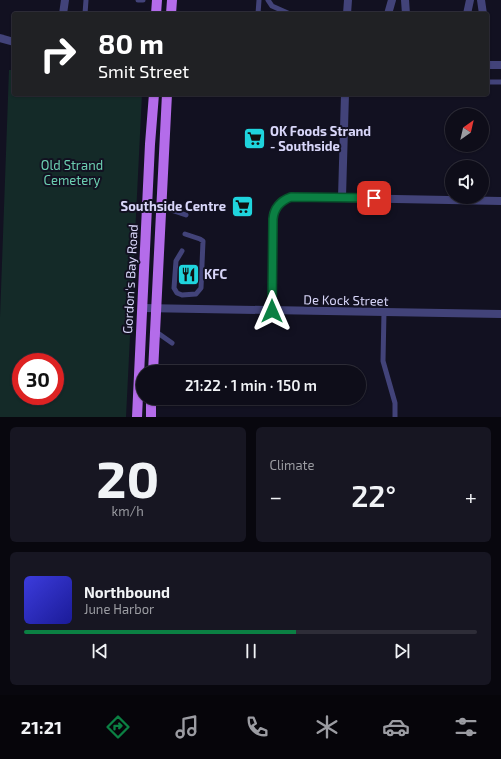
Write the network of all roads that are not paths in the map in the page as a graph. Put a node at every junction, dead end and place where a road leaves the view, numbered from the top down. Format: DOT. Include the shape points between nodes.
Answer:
graph roads {
  1 [pos="65,0"];
  2 [pos="86,0"];
  3 [pos="138,0"];
  4 [pos="143,0"];
  5 [pos="157,0"];
  6 [pos="172,0"];
  7 [pos="258,0"];
  8 [pos="268,0"];
  9 [pos="348,0"];
  10 [pos="392,0"];
  11 [pos="405,0"];
  12 [pos="470,0"];
  13 [pos="481,0"];
  14 [pos="64,12"];
  15 [pos="85,12"];
  16 [pos="156,12"];
  17 [pos="171,12"];
  18 [pos="258,12"];
  19 [pos="286,12"];
  20 [pos="347,12"];
  21 [pos="389,12"];
  22 [pos="406,12"];
  23 [pos="467,12"];
  24 [pos="484,12"];
  25 [pos="0,38"];
  26 [pos="12,41"];
  27 [pos="489,65"];
  28 [pos="501,65"];
  29 [pos="489,82"];
  30 [pos="501,82"];
  31 [pos="154,96"];
  32 [pos="167,96"];
  33 [pos="345,96"];
  34 [pos="342,197"];
  35 [pos="501,200"];
  36 [pos="161,201"];
  37 [pos="186,216"];
  38 [pos="185,234"];
  39 [pos="182,251"];
  40 [pos="142,308"];
  41 [pos="155,308"];
  42 [pos="272,311"];
  43 [pos="384,312"];
  44 [pos="501,314"];
  45 [pos="154,331"];
  46 [pos="172,343"];
  47 [pos="153,365"];
  48 [pos="152,405"];
  49 [pos="136,417"];
  50 [pos="150,417"];
  51 [pos="395,417"];
  1 -- 14 [label="street"];
  2 -- 15 [label="lane"];
  3 -- 4 [label="lane"];
  5 -- 16 [label="main road"];
  6 -- 17 [label="main road"];
  7 -- 18 [label="lane"];
  8 -- 19 [label="lane" via="272,6"];
  9 -- 20 [label="street"];
  10 -- 21 [label="street"];
  11 -- 22 [label="street"];
  12 -- 23 [label="street"];
  13 -- 24 [label="street"];
  25 -- 26 [label="street"];
  27 -- 28 [label="street"];
  29 -- 30 [label="lane"];
  31 -- 40 [label="main road, Gordon's Bay Road"];
  32 -- 36 [label="main road, Gordon's Bay Road"];
  33 -- 34 [label="street"];
  34 -- 35 [label="street"];
  34 -- 42 [label="street" via="291,197 282,201 275,209"];
  36 -- 37 [label="lane"];
  36 -- 41 [label="main road, Gordon's Bay Road"];
  38 -- 39 [label="lane" via="203,241 201,288 196,294 182,295 174,288 176,261"];
  40 -- 41 [label="street, De Kock Street"];
  40 -- 49 [label="main road, Gordon's Bay Road"];
  41 -- 42 [label="street, De Kock Street"];
  41 -- 45 [label="main road, Gordon's Bay Road"];
  42 -- 43 [label="street, De Kock Street"];
  43 -- 44 [label="street, De Kock Street"];
  43 -- 51 [label="lane" via="383,361 395,403"];
  45 -- 46 [label="lane"];
  45 -- 47 [label="main road, Gordon's Bay Road"];
  48 -- 50 [label="main road"];
}
